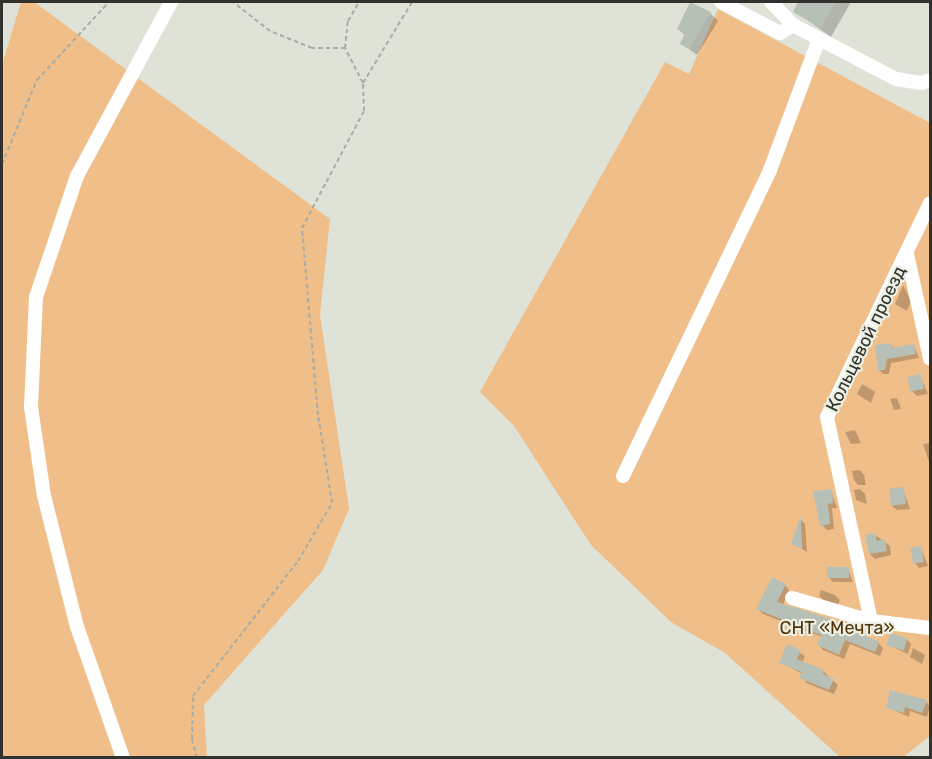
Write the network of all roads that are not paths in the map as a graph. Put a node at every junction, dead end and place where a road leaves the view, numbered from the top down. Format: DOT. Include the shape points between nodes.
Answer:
graph roads {
  1 [pos="171,2"];
  2 [pos="721,2"];
  3 [pos="771,2"];
  4 [pos="793,25"];
  5 [pos="819,39"];
  6 [pos="930,80"];
  7 [pos="930,203"];
  8 [pos="907,254"];
  9 [pos="930,359"];
  10 [pos="623,476"];
  11 [pos="792,598"];
  12 [pos="871,621"];
  13 [pos="930,628"];
  14 [pos="123,758"];
  1 -- 14 [label="street" via="77,176 36,297 31,407 44,496 77,627"];
  2 -- 4 [label="street" via="780,33"];
  3 -- 4 [label="street"];
  4 -- 5 [label="street"];
  5 -- 6 [label="street" via="896,79 922,83"];
  5 -- 10 [label="street" via="770,171"];
  7 -- 8 [label="street, Кольцевой проезд"];
  8 -- 9 [label="street"];
  8 -- 12 [label="street, Кольцевой проезд" via="827,417"];
  11 -- 12 [label="street"];
  12 -- 13 [label="street"];
}
